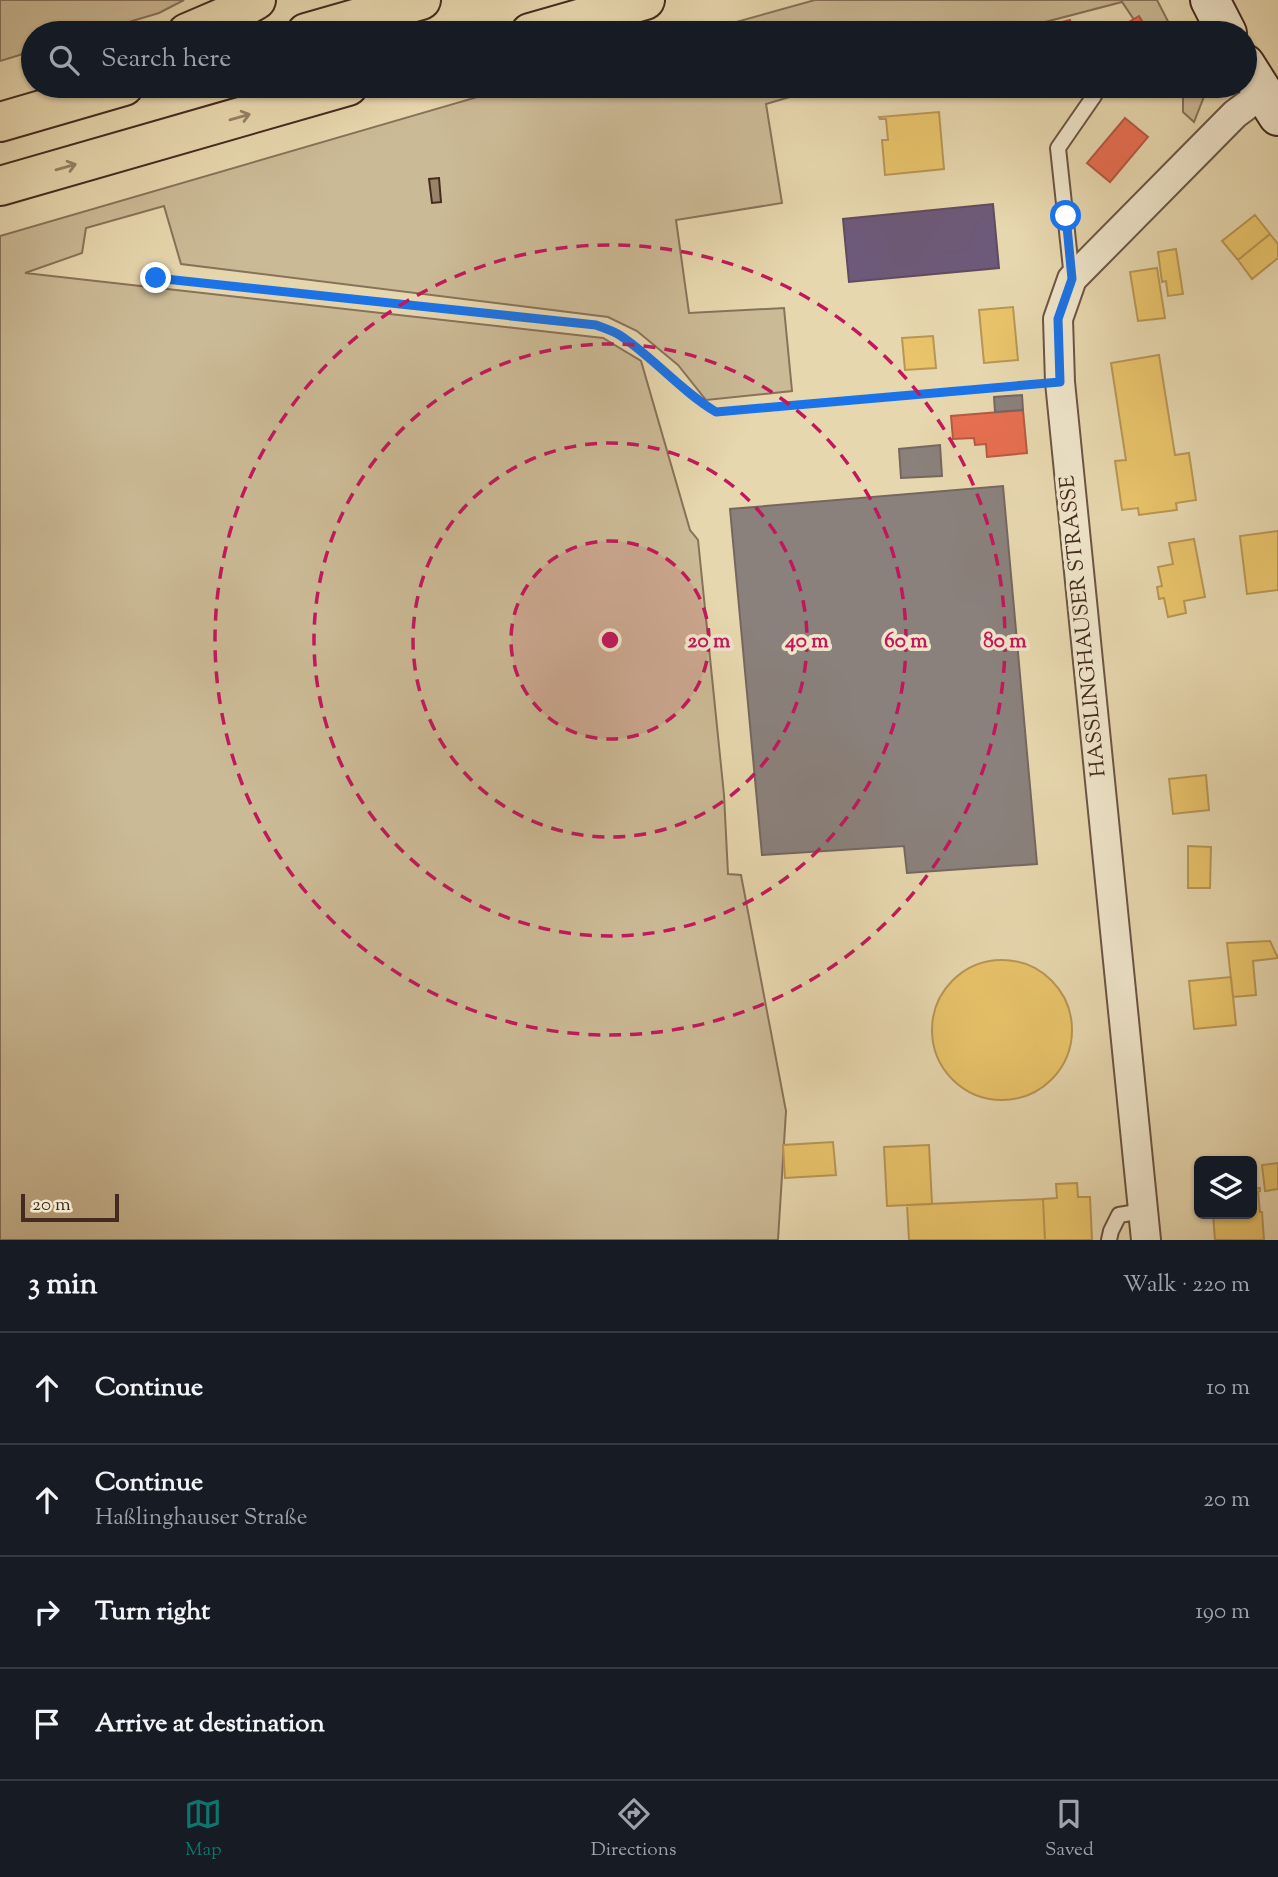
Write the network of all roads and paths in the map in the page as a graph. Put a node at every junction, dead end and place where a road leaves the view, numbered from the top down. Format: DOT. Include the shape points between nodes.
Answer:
graph roads {
  1 [pos="256,0"];
  2 [pos="421,0"];
  3 [pos="645,0"];
  4 [pos="1210,0"];
  5 [pos="215,21"];
  6 [pos="348,21"];
  7 [pos="572,21"];
  8 [pos="1221,21"];
  9 [pos="27,98"];
  10 [pos="83,98"];
  11 [pos="306,98"];
  12 [pos="1093,98"];
  13 [pos="1254,98"];
  14 [pos="0,109"];
  15 [pos="0,122"];
  16 [pos="0,186"];
  17 [pos="156,278"];
  18 [pos="1072,279"];
  19 [pos="1060,382"];
  20 [pos="1143,1211"];
  21 [pos="1109,1240"];
  22 [pos="1146,1240"];
  1 -- 5 [label="highway"];
  2 -- 6 [label="highway"];
  3 -- 7 [label="highway"];
  4 -- 8 [label="main road"];
  9 -- 14 [label="highway"];
  10 -- 15 [label="highway"];
  16 -- 11 [label="highway, one-way"];
  12 -- 18 [label="lane" via="1058,148"];
  13 -- 18 [label="street, HASSLINGHAUSER STRASSE"];
  17 -- 19 [label="path" via="596,325 619,335 716,412"];
  18 -- 19 [label="street, HASSLINGHAUSER STRASSE" via="1058,319"];
  19 -- 20 [label="street, HASSLINGHAUSER STRASSE"];
  20 -- 21 [label="lane" via="1119,1215"];
  20 -- 22 [label="street, HASSLINGHAUSER STRASSE"];
}
